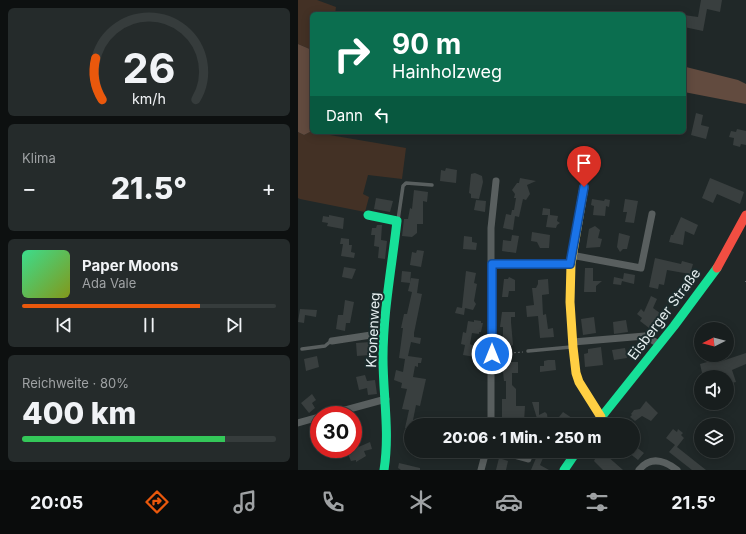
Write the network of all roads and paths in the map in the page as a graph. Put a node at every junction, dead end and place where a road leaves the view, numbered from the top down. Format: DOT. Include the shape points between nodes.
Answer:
graph roads {
  1 [pos="496,181"];
  2 [pos="432,185"];
  3 [pos="584,187"];
  4 [pos="652,214"];
  5 [pos="368,215"];
  6 [pos="746,215"];
  7 [pos="398,221"];
  8 [pos="571,260"];
  9 [pos="492,264"];
  10 [pos="384,333"];
  11 [pos="332,340"];
  12 [pos="660,344"];
  13 [pos="573,345"];
  14 [pos="302,349"];
  15 [pos="528,351"];
  16 [pos="492,354"];
  17 [pos="386,399"];
  18 [pos="360,406"];
  19 [pos="601,417"];
  20 [pos="491,418"];
  21 [pos="310,420"];
  22 [pos="298,423"];
  23 [pos="484,458"];
  24 [pos="572,458"];
  25 [pos="384,470"];
  26 [pos="481,470"];
  27 [pos="564,470"];
  28 [pos="639,470"];
  29 [pos="677,470"];
  1 -- 9 [label="street" via="491,228"];
  2 -- 7 [label="lane" via="406,183 403,186"];
  3 -- 8 [label="street"];
  4 -- 8 [label="street" via="641,268"];
  5 -- 7 [label="street"];
  6 -- 12 [label="street, Eisberger Straße" via="720,264"];
  7 -- 10 [label="street, Kronenweg"];
  8 -- 9 [label="street"];
  8 -- 13 [label="street"];
  9 -- 16 [label="street"];
  10 -- 11 [label="street"];
  10 -- 17 [label="street, Kronenweg"];
  11 -- 14 [label="lane" via="325,346"];
  12 -- 13 [label="street" via="645,336"];
  12 -- 19 [label="street, Eisberger Straße"];
  13 -- 15 [label="lane"];
  13 -- 19 [label="street" via="579,382"];
  15 -- 16 [label="path"];
  16 -- 20 [label="street"];
  17 -- 18 [label="street"];
  17 -- 25 [label="street, Kronenweg" via="389,428"];
  21 -- 22 [label="street"];
  23 -- 26 [label="street"];
  24 -- 27 [label="street"];
  28 -- 29 [label="street" via="643,465 662,460"];
}
